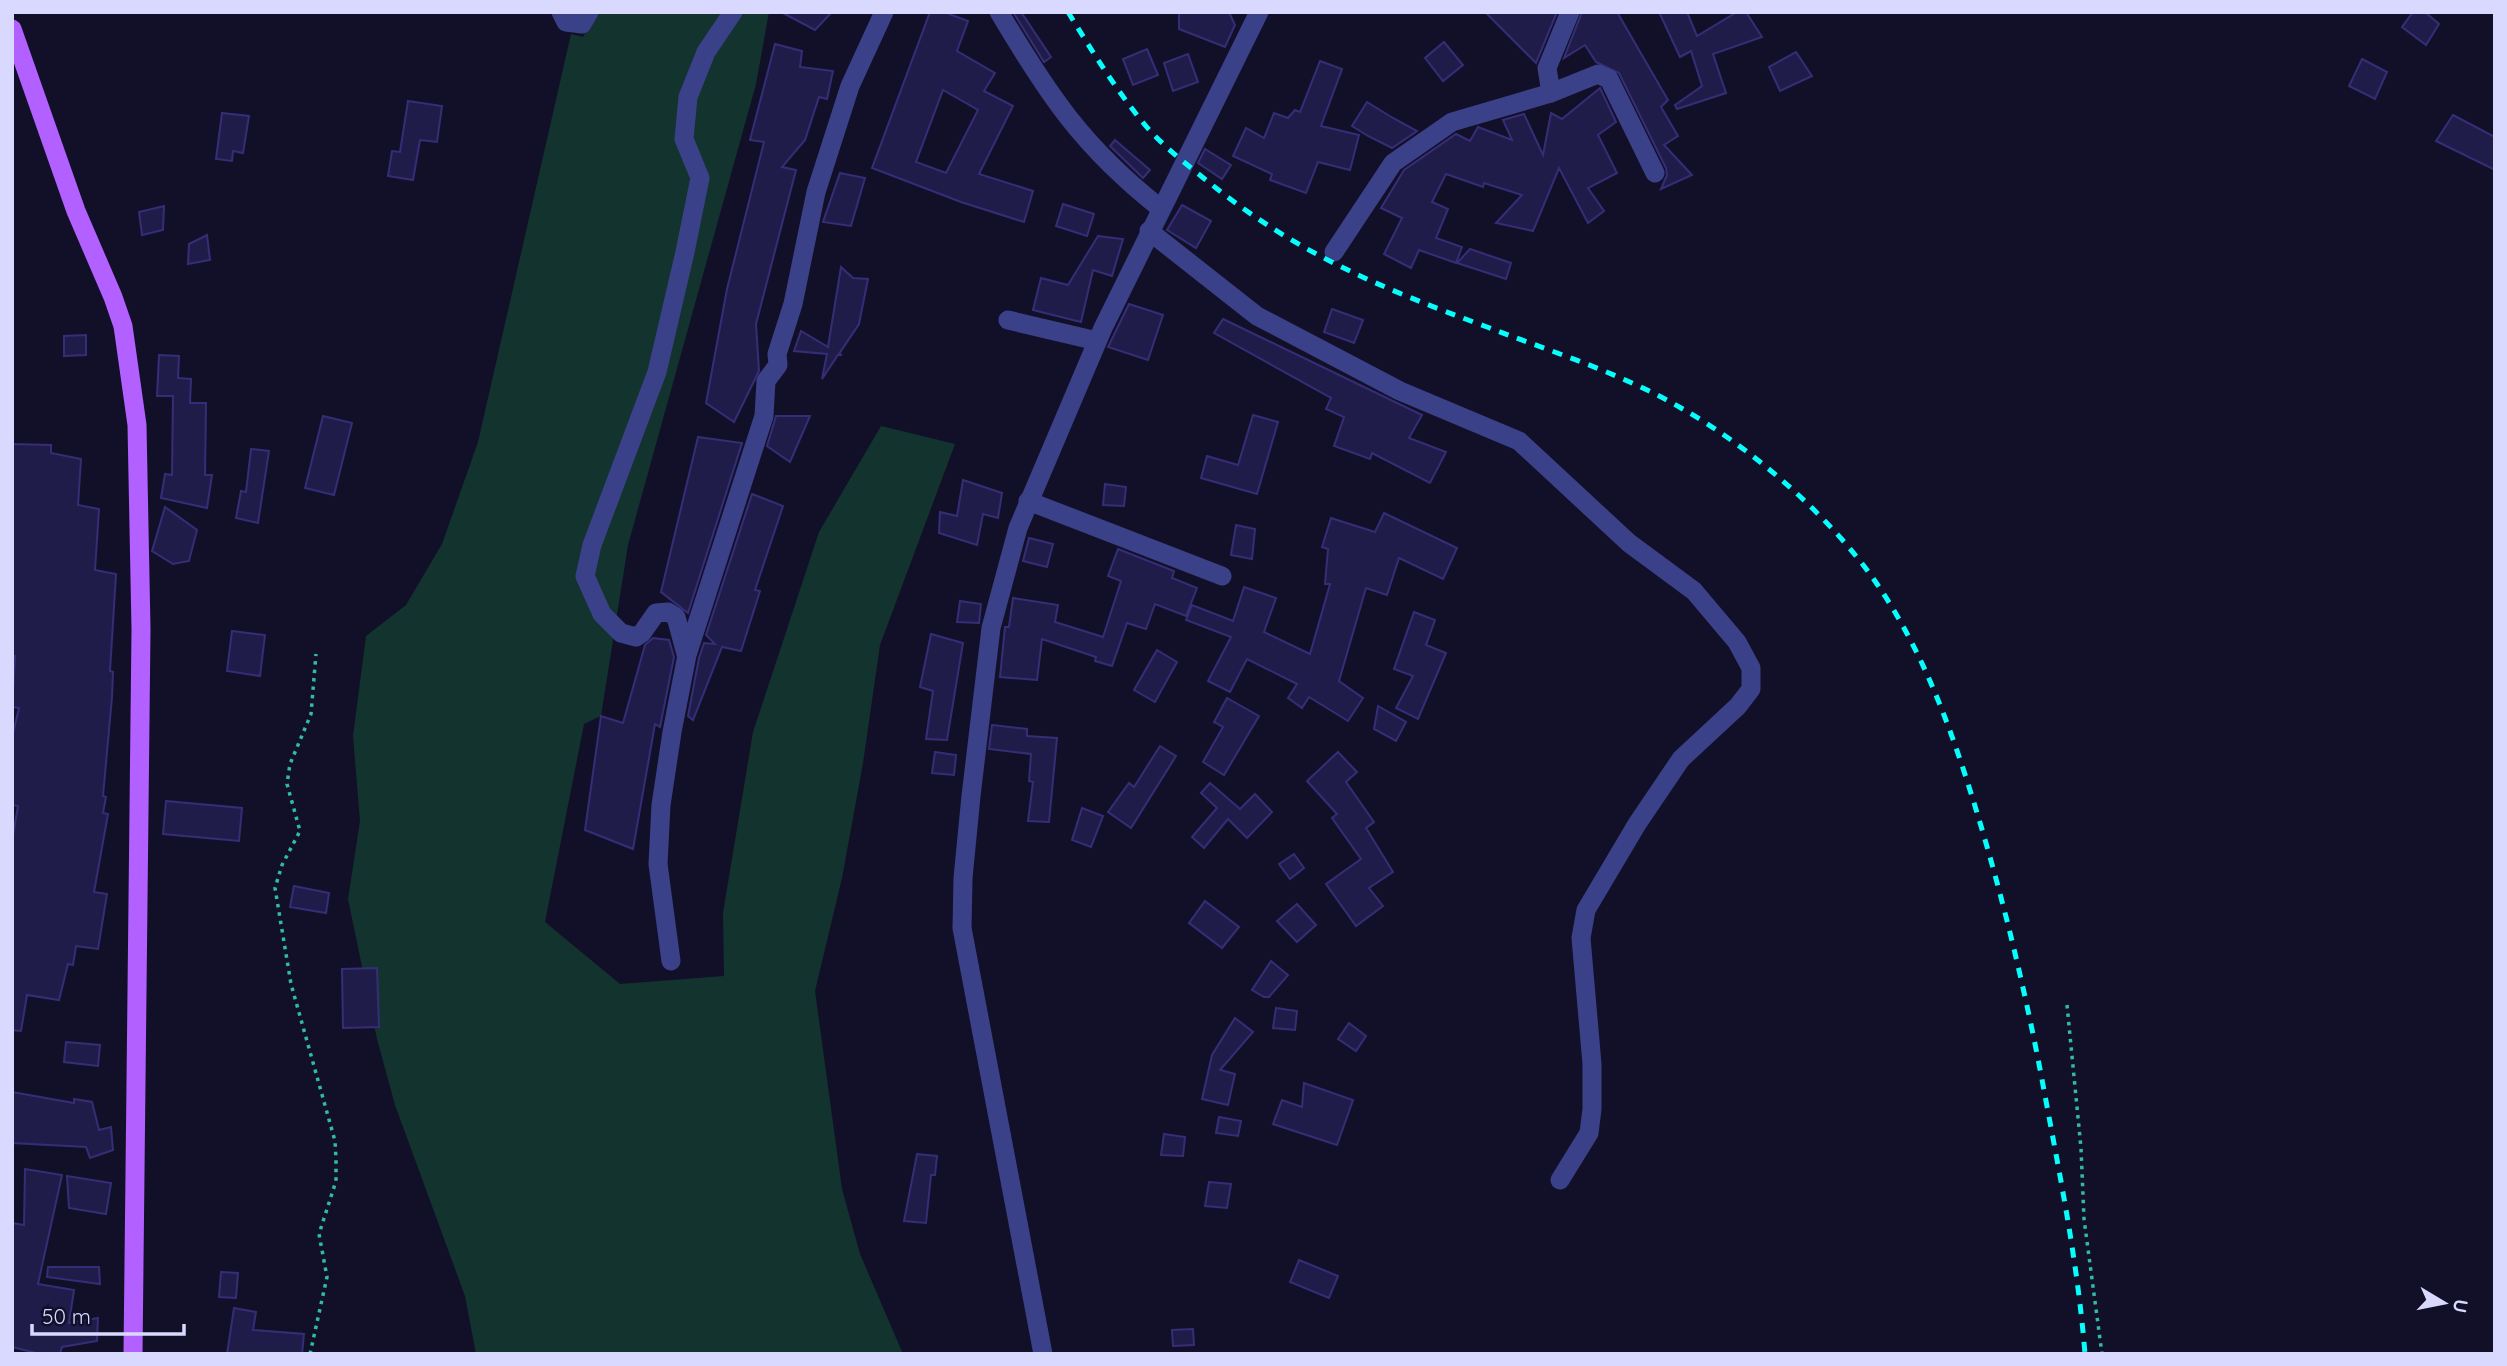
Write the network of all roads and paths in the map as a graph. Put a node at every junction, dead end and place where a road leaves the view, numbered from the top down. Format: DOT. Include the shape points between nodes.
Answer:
graph roads {
  1 [pos="561,12"];
  2 [pos="589,12"];
  3 [pos="733,12"];
  4 [pos="884,12"];
  5 [pos="999,12"];
  6 [pos="1259,12"];
  7 [pos="1570,12"];
  8 [pos="12,29"];
  9 [pos="1551,93"];
  10 [pos="1655,173"];
  11 [pos="1160,208"];
  12 [pos="1149,231"];
  13 [pos="1334,251"];
  14 [pos="1008,320"];
  15 [pos="1097,341"];
  16 [pos="1028,501"];
  17 [pos="1222,576"];
  18 [pos="316,654"];
  19 [pos="687,655"];
  20 [pos="671,961"];
  21 [pos="2067,1005"];
  22 [pos="1560,1180"];
  23 [pos="133,1354"];
  24 [pos="310,1354"];
  25 [pos="1043,1354"];
  26 [pos="2102,1354"];
  1 -- 2 [label="street" via="566,22 582,24"];
  3 -- 19 [label="street" via="701,61 688,97 684,139 700,178 694,215 657,372 592,545 585,576 602,614 621,633 636,637 661,612 676,617"];
  4 -- 19 [label="street" via="850,86 816,192 778,365 766,381 764,416"];
  5 -- 11 [label="street" via="1075,129"];
  6 -- 11 [label="street"];
  7 -- 9 [label="street" via="1547,68"];
  8 -- 23 [label="main road" via="75,211 120,316 137,425 141,629"];
  9 -- 10 [label="street" via="1598,75 1609,79"];
  9 -- 13 [label="street" via="1452,122 1393,163"];
  11 -- 12 [label="street"];
  12 -- 15 [label="street"];
  12 -- 22 [label="street" via="1257,316 1400,391 1519,441 1629,542 1694,591 1737,642 1751,668 1751,689 1681,759 1586,911 1580,938 1592,1109 1589,1133"];
  14 -- 15 [label="street"];
  15 -- 16 [label="street"];
  16 -- 17 [label="street"];
  16 -- 25 [label="street" via="991,628 963,878 962,928"];
  18 -- 24 [label="path" via="311,714 290,764 287,784 300,831 275,888 291,984 337,1159 336,1181 319,1234 327,1276"];
  19 -- 20 [label="street" via="661,805 658,864"];
  21 -- 26 [label="path" via="2084,1219"];
}
